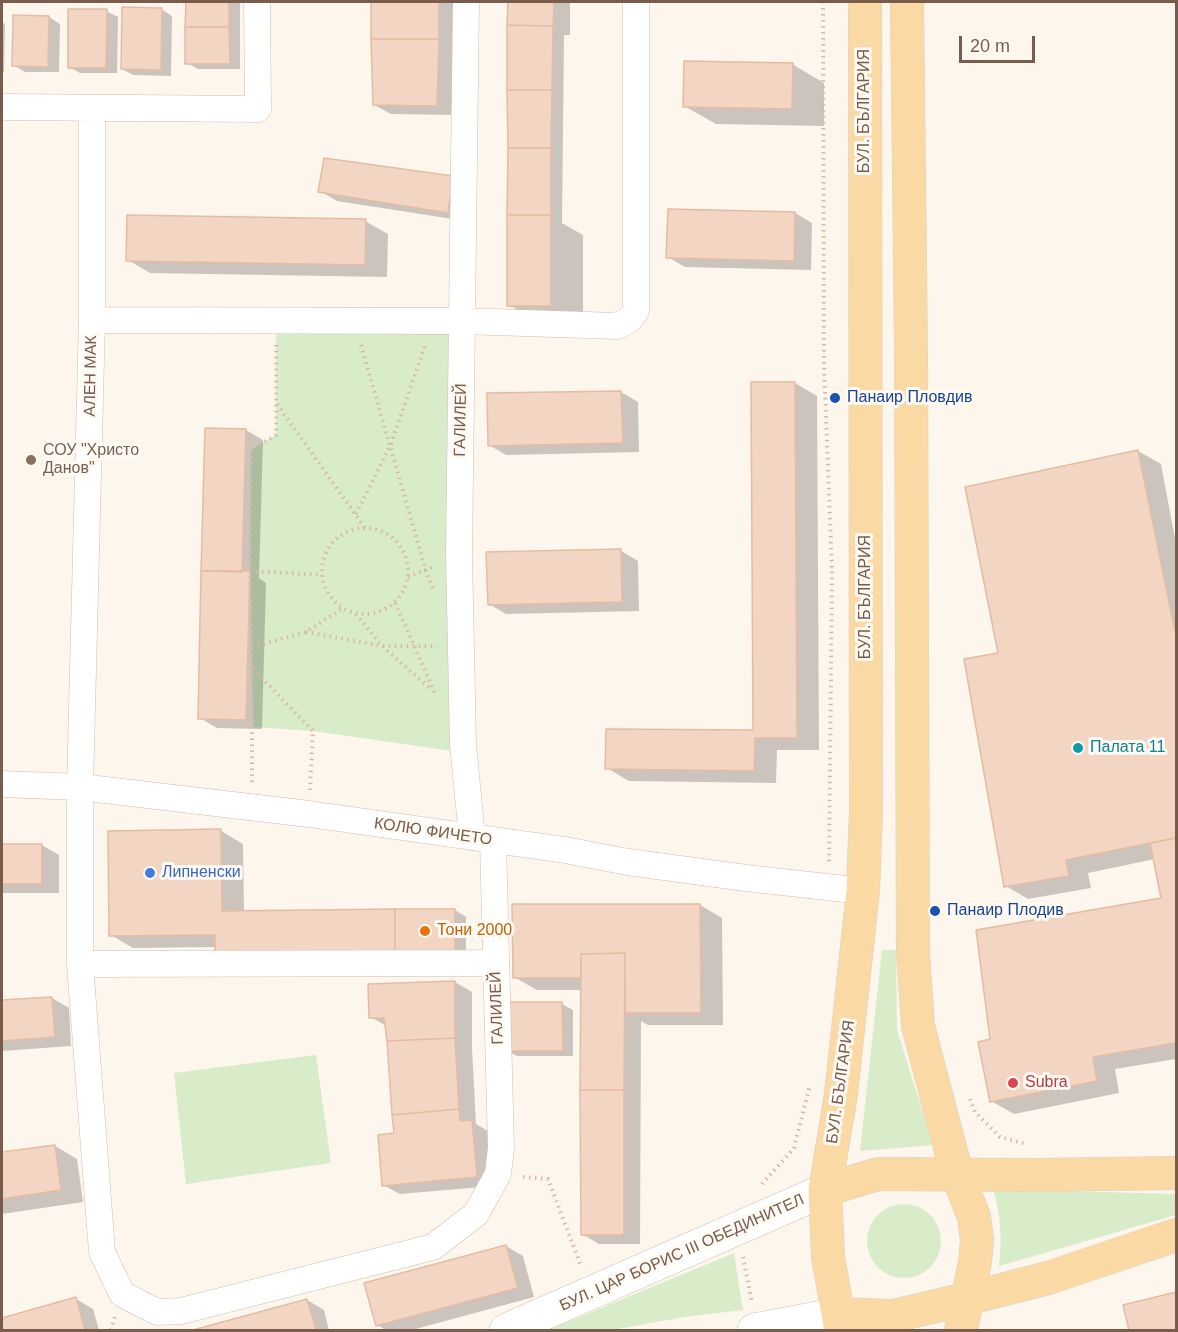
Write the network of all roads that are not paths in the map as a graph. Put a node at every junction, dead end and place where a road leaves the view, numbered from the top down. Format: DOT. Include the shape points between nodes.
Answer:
graph roads {
  1 [pos="257,2"];
  2 [pos="466,2"];
  3 [pos="636,2"];
  4 [pos="865,2"];
  5 [pos="907,2"];
  6 [pos="2,107"];
  7 [pos="92,109"];
  8 [pos="92,320"];
  9 [pos="462,321"];
  10 [pos="2,784"];
  11 [pos="80,788"];
  12 [pos="483,839"];
  13 [pos="863,891"];
  14 [pos="496,963"];
  15 [pos="80,964"];
  16 [pos="1176,1173"];
  17 [pos="498,1174"];
  18 [pos="957,1174"];
  19 [pos="825,1190"];
  20 [pos="1176,1235"];
  21 [pos="963,1315"];
  22 [pos="754,1320"];
  23 [pos="840,1322"];
  24 [pos="506,1330"];
  1 -- 7 [label="street" via="258,109"];
  2 -- 9 [label="street, ГАЛИЛЕЙ"];
  3 -- 9 [label="street" via="636,311 617,326"];
  4 -- 13 [label="main road, БУЛ. БЪЛГАРИЯ"];
  5 -- 18 [label="main road" via="913,954 918,1026"];
  6 -- 7 [label="street"];
  7 -- 8 [label="street, АЛЕН МАК"];
  8 -- 9 [label="street"];
  8 -- 11 [label="street, АЛЕН МАК"];
  9 -- 12 [label="street, ГАЛИЛЕЙ" via="459,554 463,744"];
  10 -- 11 [label="street, КОЛЮ ФИЧЕТО"];
  11 -- 12 [label="street, КОЛЮ ФИЧЕТО"];
  11 -- 15 [label="street, АЛЕН МАК"];
  12 -- 13 [label="street, КОЛЮ ФИЧЕТО" via="640,864"];
  12 -- 14 [label="street, ГАЛИЛЕЙ"];
  13 -- 19 [label="main road, БУЛ. БЪЛГАРИЯ" via="841,1094"];
  14 -- 15 [label="street"];
  14 -- 17 [label="street, ГАЛИЛЕЙ" via="501,1148"];
  15 -- 17 [label="street, АЛЕН МАК" via="102,1252 122,1294 157,1312 181,1311 433,1247 476,1214"];
  16 -- 18 [label="main road"];
  18 -- 19 [label="main road" via="878,1174"];
  18 -- 21 [label="main road" via="974,1217 977,1240"];
  19 -- 23 [label="main road, БУЛ. БЪЛГАРИЯ" via="828,1257"];
  19 -- 24 [label="main road, БУЛ. ЦАР БОРИС III ОБЕДИНИТЕЛ"];
  20 -- 21 [label="main road" via="1048,1278"];
  21 -- 23 [label="main road"];
  22 -- 23 [label="main road"];
}
